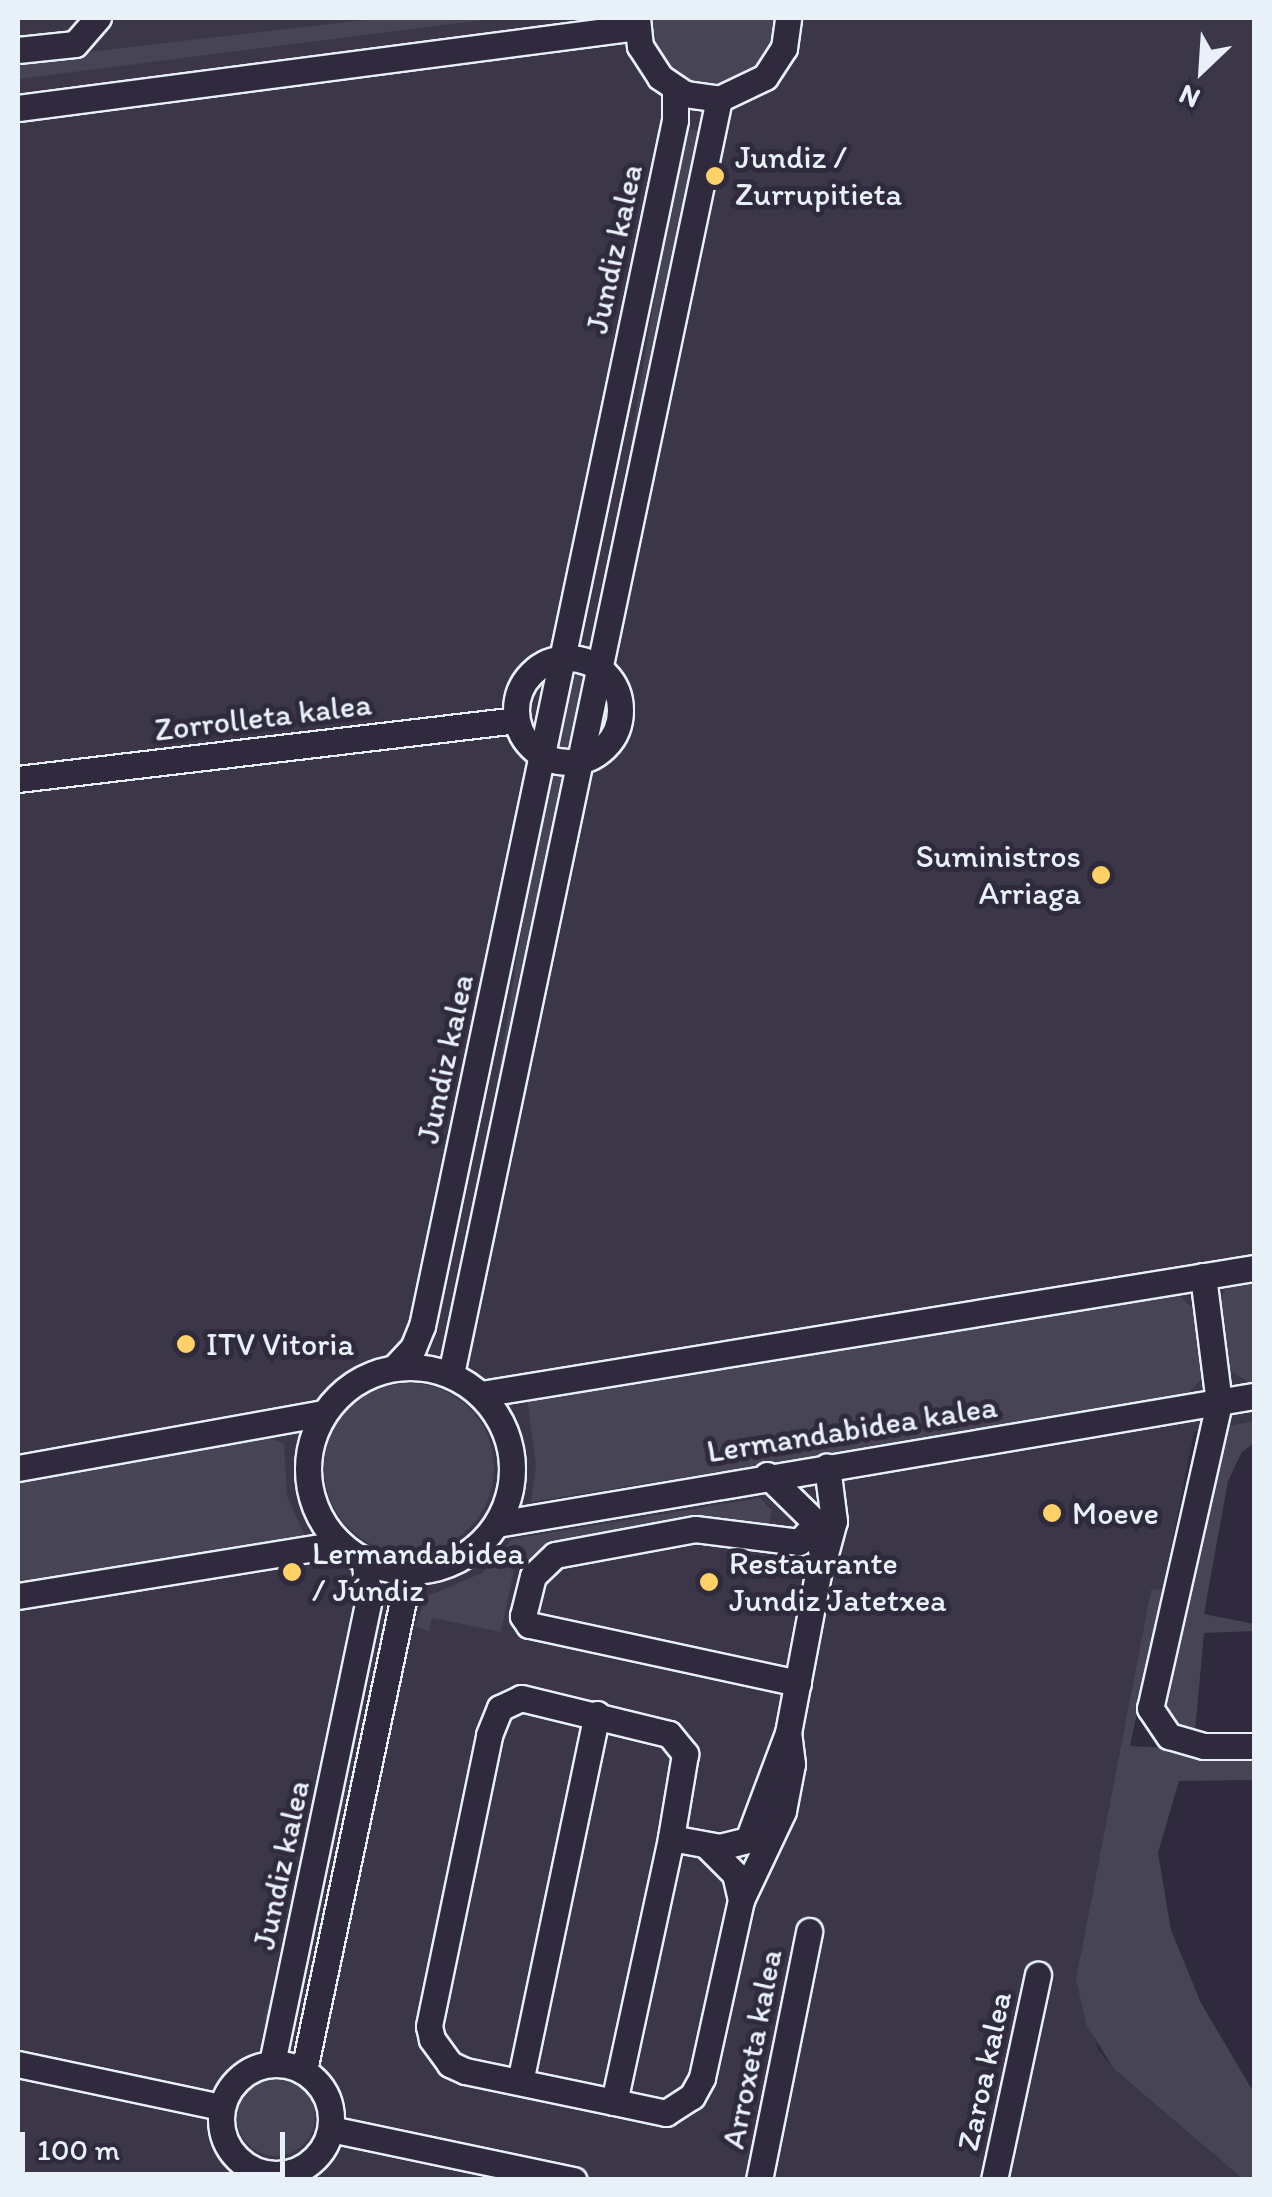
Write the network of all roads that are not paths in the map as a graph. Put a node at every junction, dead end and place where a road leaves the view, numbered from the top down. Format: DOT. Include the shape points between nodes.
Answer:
graph roads {
  1 [pos="98,18"];
  2 [pos="788,18"];
  3 [pos="637,22"];
  4 [pos="18,50"];
  5 [pos="675,89"];
  6 [pos="719,98"];
  7 [pos="18,108"];
  8 [pos="562,658"];
  9 [pos="596,665"];
  10 [pos="516,720"];
  11 [pos="541,756"];
  12 [pos="576,763"];
  13 [pos="18,779"];
  14 [pos="1254,1268"];
  15 [pos="1203,1276"];
  16 [pos="395,1367"];
  17 [pos="451,1374"];
  18 [pos="481,1394"];
  19 [pos="1254,1396"];
  20 [pos="1219,1403"];
  21 [pos="323,1413"];
  22 [pos="827,1466"];
  23 [pos="18,1468"];
  24 [pos="767,1475"];
  25 [pos="497,1524"];
  26 [pos="815,1525"];
  27 [pos="340,1544"];
  28 [pos="365,1561"];
  29 [pos="821,1568"];
  30 [pos="409,1572"];
  31 [pos="18,1596"];
  32 [pos="798,1683"];
  33 [pos="597,1714"];
  34 [pos="788,1734"];
  35 [pos="1254,1746"];
  36 [pos="670,1838"];
  37 [pos="706,1846"];
  38 [pos="742,1900"];
  39 [pos="809,1931"];
  40 [pos="1038,1976"];
  41 [pos="272,2063"];
  42 [pos="18,2064"];
  43 [pos="304,2070"];
  44 [pos="520,2082"];
  45 [pos="614,2102"];
  46 [pos="221,2107"];
  47 [pos="331,2129"];
  48 [pos="513,2173"];
  49 [pos="263,2176"];
  50 [pos="574,2180"];
  51 [pos="759,2180"];
  52 [pos="994,2180"];
  1 -- 4 [label="street" via="75,44"];
  2 -- 6 [label="street" via="784,48 766,77"];
  3 -- 5 [label="street" via="648,63"];
  3 -- 7 [label="street"];
  5 -- 6 [label="street"];
  5 -- 8 [label="street, Jundiz kalea" via="674,120"];
  6 -- 9 [label="street, Jundiz kalea"];
  8 -- 9 [label="street"];
  8 -- 10 [label="street" via="530,672"];
  8 -- 11 [label="street, Jundiz kalea"];
  9 -- 12 [label="street, Jundiz kalea"];
  10 -- 11 [label="street"];
  10 -- 13 [label="street, Zorrolleta kalea"];
  11 -- 12 [label="street"];
  11 -- 16 [label="street, Jundiz kalea" via="422,1326 414,1348"];
  12 -- 17 [label="street, Jundiz kalea"];
  14 -- 15 [label="street"];
  15 -- 18 [label="street"];
  15 -- 20 [label="street"];
  16 -- 17 [label="street"];
  16 -- 21 [label="street" via="354,1383"];
  17 -- 18 [label="street"];
  18 -- 25 [label="street" via="512,1456 510,1491"];
  19 -- 20 [label="street, Lermandabidea kalea"];
  20 -- 22 [label="street, Lermandabidea kalea"];
  20 -- 35 [label="street" via="1150,1708 1168,1736 1204,1746"];
  21 -- 23 [label="street"];
  21 -- 27 [label="street" via="306,1467 321,1522"];
  22 -- 24 [label="street, Lermandabidea kalea"];
  22 -- 29 [label="street" via="834,1520"];
  24 -- 25 [label="street, Lermandabidea kalea"];
  24 -- 26 [label="street"];
  25 -- 30 [label="street" via="459,1559"];
  26 -- 29 [label="street"];
  26 -- 32 [label="street" via="799,1542 696,1529 555,1555 533,1576 523,1616 529,1625"];
  27 -- 28 [label="street"];
  27 -- 31 [label="street"];
  28 -- 30 [label="street"];
  28 -- 41 [label="street, Jundiz kalea" via="368,1602"];
  29 -- 32 [label="street"];
  30 -- 43 [label="street, Jundiz kalea"];
  32 -- 34 [label="street"];
  33 -- 36 [label="street" via="652,1726 681,1743"];
  33 -- 44 [label="street"];
  33 -- 44 [label="street" via="521,1698 500,1708 489,1735 429,2026 450,2064"];
  34 -- 37 [label="street" via="756,1830 734,1846"];
  34 -- 38 [label="street" via="792,1764 783,1811"];
  36 -- 37 [label="street"];
  36 -- 45 [label="street"];
  37 -- 38 [label="street" via="735,1874"];
  38 -- 45 [label="street" via="702,2078 692,2096 666,2113"];
  39 -- 51 [label="street, Arroxeta kalea"];
  40 -- 52 [label="street, Zaroa kalea"];
  41 -- 43 [label="street"];
  41 -- 46 [label="street" via="239,2076"];
  42 -- 46 [label="street"];
  43 -- 47 [label="street" via="321,2085"];
  44 -- 45 [label="street"];
  46 -- 49 [label="street" via="229,2149"];
  47 -- 48 [label="street"];
  47 -- 49 [label="street" via="314,2160"];
  48 -- 50 [label="street"];
}
